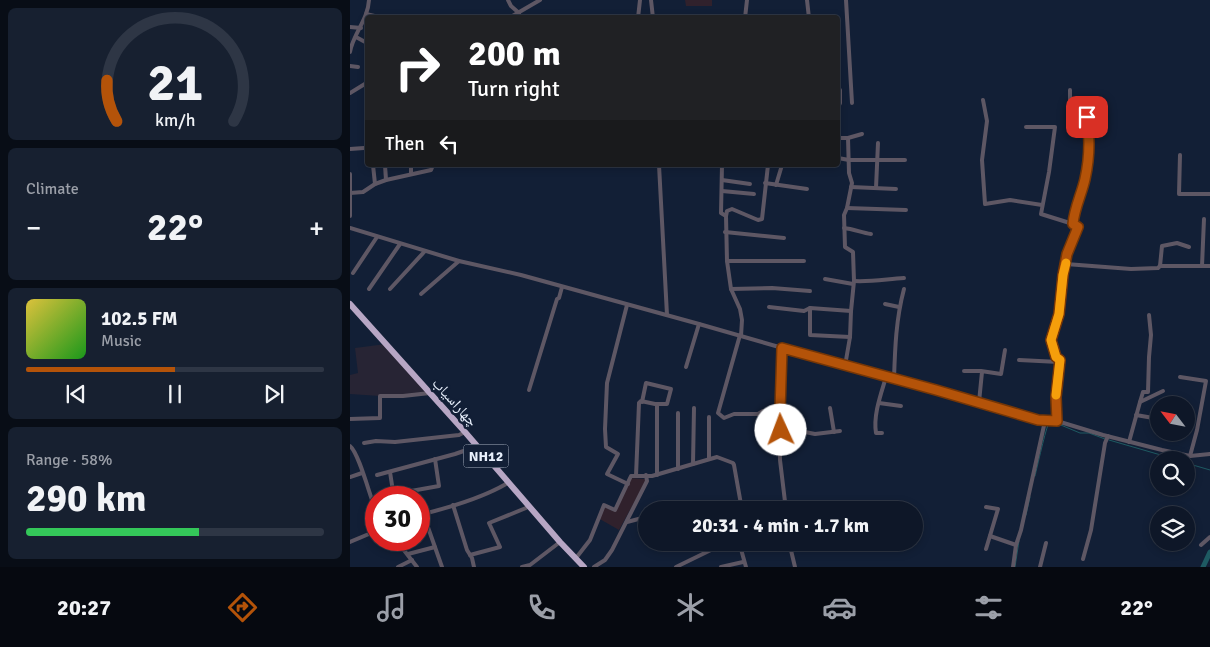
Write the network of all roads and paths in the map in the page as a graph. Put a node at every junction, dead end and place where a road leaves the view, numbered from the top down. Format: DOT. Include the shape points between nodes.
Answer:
graph roads {
  1 [pos="369,0"];
  2 [pos="508,0"];
  3 [pos="540,0"];
  4 [pos="640,0"];
  5 [pos="651,0"];
  6 [pos="747,0"];
  7 [pos="807,0"];
  8 [pos="846,0"];
  9 [pos="519,13"];
  10 [pos="366,14"];
  11 [pos="370,15"];
  12 [pos="515,15"];
  13 [pos="638,15"];
  14 [pos="653,15"];
  15 [pos="744,15"];
  16 [pos="809,15"];
  17 [pos="365,17"];
  18 [pos="350,27"];
  19 [pos="361,28"];
  20 [pos="353,39"];
  21 [pos="350,52"];
  22 [pos="350,66"];
  23 [pos="358,67"];
  24 [pos="365,84"];
  25 [pos="840,90"];
  26 [pos="1070,90"];
  27 [pos="350,93"];
  28 [pos="983,100"];
  29 [pos="840,103"];
  30 [pos="852,103"];
  31 [pos="1026,126"];
  32 [pos="862,134"];
  33 [pos="840,138"];
  34 [pos="848,138"];
  35 [pos="878,143"];
  36 [pos="364,148"];
  37 [pos="350,149"];
  38 [pos="1180,155"];
  39 [pos="840,158"];
  40 [pos="877,159"];
  41 [pos="850,160"];
  42 [pos="904,160"];
  43 [pos="373,167"];
  44 [pos="385,167"];
  45 [pos="411,167"];
  46 [pos="432,167"];
  47 [pos="659,167"];
  48 [pos="722,167"];
  49 [pos="768,167"];
  50 [pos="781,167"];
  51 [pos="411,173"];
  52 [pos="350,174"];
  53 [pos="386,180"];
  54 [pos="722,180"];
  55 [pos="765,183"];
  56 [pos="375,184"];
  57 [pos="750,184"];
  58 [pos="776,185"];
  59 [pos="851,187"];
  60 [pos="876,188"];
  61 [pos="896,189"];
  62 [pos="807,190"];
  63 [pos="722,191"];
  64 [pos="350,193"];
  65 [pos="754,194"];
  66 [pos="1210,194"];
  67 [pos="1042,205"];
  68 [pos="848,208"];
  69 [pos="906,210"];
  70 [pos="350,216"];
  71 [pos="726,216"];
  72 [pos="1204,219"];
  73 [pos="1073,224"];
  74 [pos="350,228"];
  75 [pos="844,228"];
  76 [pos="725,232"];
  77 [pos="871,234"];
  78 [pos="377,237"];
  79 [pos="784,238"];
  80 [pos="400,244"];
  81 [pos="1189,247"];
  82 [pos="425,251"];
  83 [pos="727,260"];
  84 [pos="459,261"];
  85 [pos="804,261"];
  86 [pos="1066,264"];
  87 [pos="1160,266"];
  88 [pos="1202,266"];
  89 [pos="1210,266"];
  90 [pos="353,273"];
  91 [pos="904,278"];
  92 [pos="825,279"];
  93 [pos="853,282"];
  94 [pos="562,287"];
  95 [pos="390,288"];
  96 [pos="369,289"];
  97 [pos="731,289"];
  98 [pos="904,289"];
  99 [pos="810,291"];
  100 [pos="421,294"];
  101 [pos="350,304"];
  102 [pos="885,304"];
  103 [pos="627,305"];
  104 [pos="769,307"];
  105 [pos="900,307"];
  106 [pos="810,308"];
  107 [pos="851,311"];
  108 [pos="667,315"];
  109 [pos="1149,315"];
  110 [pos="699,324"];
  111 [pos="741,335"];
  112 [pos="850,337"];
  113 [pos="782,348"];
  114 [pos="1005,350"];
  115 [pos="1019,360"];
  116 [pos="1060,362"];
  117 [pos="845,366"];
  118 [pos="686,367"];
  119 [pos="964,371"];
  120 [pos="982,372"];
  121 [pos="886,377"];
  122 [pos="1180,377"];
  123 [pos="894,379"];
  124 [pos="529,390"];
  125 [pos="1163,391"];
  126 [pos="430,393"];
  127 [pos="642,402"];
  128 [pos="979,402"];
  129 [pos="1140,402"];
  130 [pos="879,403"];
  131 [pos="657,404"];
  132 [pos="901,406"];
  133 [pos="694,408"];
  134 [pos="830,408"];
  135 [pos="780,412"];
  136 [pos="678,413"];
  137 [pos="1136,415"];
  138 [pos="710,417"];
  139 [pos="1150,417"];
  140 [pos="350,419"];
  141 [pos="1057,421"];
  142 [pos="1046,422"];
  143 [pos="781,430"];
  144 [pos="840,431"];
  145 [pos="465,432"];
  146 [pos="834,432"];
  147 [pos="882,434"];
  148 [pos="1108,436"];
  149 [pos="1129,442"];
  150 [pos="364,443"];
  151 [pos="350,446"];
  152 [pos="478,446"];
  153 [pos="1168,451"];
  154 [pos="1191,451"];
  155 [pos="1210,454"];
  156 [pos="1195,456"];
  157 [pos="434,459"];
  158 [pos="709,459"];
  159 [pos="693,464"];
  160 [pos="678,469"];
  161 [pos="390,472"];
  162 [pos="362,473"];
  163 [pos="376,475"];
  164 [pos="636,476"];
  165 [pos="646,476"];
  166 [pos="656,476"];
  167 [pos="350,477"];
  168 [pos="507,480"];
  169 [pos="628,484"];
  170 [pos="367,486"];
  171 [pos="392,486"];
  172 [pos="430,488"];
  173 [pos="740,501"];
  174 [pos="785,501"];
  175 [pos="528,504"];
  176 [pos="453,506"];
  177 [pos="986,507"];
  178 [pos="430,512"];
  179 [pos="638,519"];
  180 [pos="627,522"];
  181 [pos="430,533"];
  182 [pos="365,536"];
  183 [pos="990,536"];
  184 [pos="1210,537"];
  185 [pos="350,542"];
  186 [pos="560,542"];
  187 [pos="1046,543"];
  188 [pos="1016,545"];
  189 [pos="1201,545"];
  190 [pos="435,547"];
  191 [pos="986,549"];
  192 [pos="405,551"];
  193 [pos="705,551"];
  194 [pos="741,551"];
  195 [pos="791,551"];
  196 [pos="408,554"];
  197 [pos="470,555"];
  198 [pos="576,558"];
  199 [pos="1083,559"];
  200 [pos="412,560"];
  201 [pos="686,562"];
  202 [pos="743,562"];
  203 [pos="398,567"];
  204 [pos="417,567"];
  205 [pos="442,567"];
  206 [pos="474,567"];
  207 [pos="522,567"];
  208 [pos="584,567"];
  209 [pos="594,567"];
  210 [pos="676,567"];
  211 [pos="688,567"];
  212 [pos="720,567"];
  213 [pos="746,567"];
  214 [pos="795,567"];
  215 [pos="1013,567"];
  216 [pos="1040,567"];
  1 -- 10 [label="street"];
  2 -- 9 [label="street"];
  3 -- 9 [label="street"];
  4 -- 13 [label="street"];
  5 -- 14 [label="street"];
  6 -- 15 [label="street"];
  7 -- 16 [label="street"];
  8 -- 30 [label="street"];
  9 -- 12 [label="street"];
  10 -- 11 [label="street"];
  17 -- 19 [label="street"];
  18 -- 19 [label="street"];
  19 -- 20 [label="street"];
  20 -- 21 [label="street"];
  22 -- 23 [label="street"];
  24 -- 27 [label="street"];
  25 -- 29 [label="street"];
  26 -- 73 [label="street" via="1070,100 1087,117 1090,141"];
  28 -- 67 [label="street" via="987,121 982,160 984,204 1010,200"];
  31 -- 67 [label="street" via="1055,127"];
  32 -- 34 [label="street"];
  33 -- 34 [label="street"];
  34 -- 41 [label="street"];
  35 -- 40 [label="street"];
  36 -- 37 [label="street"];
  38 -- 66 [label="street" via="1179,194"];
  39 -- 41 [label="street"];
  40 -- 41 [label="street"];
  40 -- 42 [label="street"];
  40 -- 60 [label="street"];
  41 -- 59 [label="street"];
  43 -- 56 [label="street"];
  44 -- 53 [label="street"];
  45 -- 51 [label="street"];
  46 -- 51 [label="street" via="431,170"];
  47 -- 108 [label="street"];
  48 -- 54 [label="street"];
  49 -- 55 [label="street"];
  50 -- 58 [label="street"];
  51 -- 53 [label="street"];
  52 -- 64 [label="street"];
  53 -- 56 [label="street"];
  54 -- 57 [label="street"];
  54 -- 63 [label="street"];
  55 -- 58 [label="street"];
  55 -- 71 [label="street" via="762,219 732,210 727,211"];
  56 -- 64 [label="street" via="363,192"];
  58 -- 62 [label="street"];
  59 -- 60 [label="street"];
  59 -- 68 [label="street"];
  60 -- 61 [label="street"];
  63 -- 65 [label="street"];
  63 -- 71 [label="street" via="721,213"];
  64 -- 70 [label="street"];
  67 -- 73 [label="street" via="1041,214"];
  68 -- 69 [label="street"];
  68 -- 75 [label="street" via="844,215"];
  71 -- 76 [label="street"];
  72 -- 88 [label="street"];
  73 -- 86 [label="street" via="1078,227"];
  74 -- 78 [label="street"];
  75 -- 77 [label="street"];
  75 -- 93 [label="street" via="845,247 853,252"];
  76 -- 79 [label="street"];
  76 -- 83 [label="street"];
  78 -- 80 [label="street"];
  78 -- 90 [label="street"];
  80 -- 82 [label="street"];
  80 -- 96 [label="street"];
  81 -- 87 [label="street" via="1177,243 1162,246"];
  82 -- 84 [label="street"];
  82 -- 95 [label="street"];
  83 -- 85 [label="street"];
  83 -- 97 [label="street"];
  84 -- 94 [label="street"];
  84 -- 100 [label="street"];
  86 -- 87 [label="street" via="1131,269"];
  86 -- 116 [label="street" via="1059,314 1051,340"];
  87 -- 88 [label="street"];
  88 -- 89 [label="street"];
  91 -- 93 [label="street"];
  92 -- 93 [label="street"];
  93 -- 107 [label="street"];
  94 -- 103 [label="street"];
  94 -- 124 [label="street"];
  97 -- 99 [label="street"];
  97 -- 111 [label="street" via="740,309"];
  98 -- 105 [label="street"];
  101 -- 126 [label="highway, چهاراسیاب / NH12"];
  102 -- 105 [label="street"];
  103 -- 108 [label="street"];
  103 -- 169 [label="street" via="607,383 604,428 606,447 618,454 607,474"];
  104 -- 106 [label="street" via="804,311"];
  105 -- 123 [label="street"];
  106 -- 107 [label="street"];
  106 -- 112 [label="street" via="810,335"];
  107 -- 112 [label="street"];
  108 -- 110 [label="street"];
  109 -- 129 [label="street" via="1148,392 1143,392"];
  110 -- 111 [label="street"];
  110 -- 118 [label="street"];
  111 -- 113 [label="street"];
  111 -- 135 [label="street" via="718,413 724,418 734,414"];
  112 -- 117 [label="street"];
  113 -- 117 [label="street"];
  113 -- 135 [label="street"];
  114 -- 120 [label="street" via="1001,374"];
  115 -- 116 [label="street"];
  116 -- 141 [label="street"];
  117 -- 121 [label="street"];
  119 -- 120 [label="street"];
  120 -- 128 [label="street"];
  121 -- 123 [label="street"];
  121 -- 130 [label="street"];
  122 -- 154 [label="street" via="1206,381"];
  123 -- 128 [label="street"];
  125 -- 129 [label="street"];
  126 -- 140 [label="street" via="380,396 380,418"];
  126 -- 145 [label="highway, چهاراسیاب / NH12"];
  127 -- 131 [label="street"];
  127 -- 131 [label="street" via="646,383 671,389 667,404"];
  127 -- 164 [label="street" via="639,403"];
  128 -- 142 [label="street"];
  129 -- 137 [label="street"];
  130 -- 132 [label="street"];
  130 -- 147 [label="street" via="876,431"];
  131 -- 166 [label="street"];
  133 -- 159 [label="street"];
  134 -- 146 [label="street"];
  135 -- 143 [label="street"];
  136 -- 160 [label="street"];
  137 -- 139 [label="street"];
  137 -- 149 [label="street"];
  138 -- 158 [label="street"];
  141 -- 142 [label="street"];
  141 -- 148 [label="street"];
  142 -- 188 [label="street"];
  143 -- 146 [label="street" via="814,434"];
  143 -- 174 [label="street" via="780,460"];
  144 -- 146 [label="street"];
  145 -- 150 [label="street"];
  145 -- 152 [label="highway, چهاراسیاب / NH12"];
  148 -- 149 [label="street"];
  148 -- 199 [label="street"];
  149 -- 153 [label="street"];
  151 -- 162 [label="street" via="358,455"];
  152 -- 157 [label="street"];
  152 -- 168 [label="highway, چهاراسیاب / NH12"];
  155 -- 156 [label="street"];
  157 -- 161 [label="street"];
  157 -- 172 [label="street" via="439,486"];
  158 -- 159 [label="street"];
  158 -- 173 [label="street" via="717,457 733,463"];
  159 -- 160 [label="street"];
  160 -- 166 [label="street"];
  161 -- 163 [label="street"];
  161 -- 171 [label="street"];
  162 -- 167 [label="street"];
  162 -- 170 [label="street"];
  164 -- 165 [label="street"];
  164 -- 169 [label="street" via="631,476"];
  165 -- 166 [label="street"];
  165 -- 180 [label="street" via="647,481"];
  168 -- 175 [label="highway, چهاراسیاب / NH12"];
  168 -- 176 [label="street" via="506,484 490,492"];
  169 -- 198 [label="street" via="615,510 604,505 590,540"];
  175 -- 186 [label="highway, چهاراسیاب / NH12"];
  175 -- 197 [label="street" via="526,508 490,523 500,547"];
  176 -- 178 [label="street"];
  176 -- 197 [label="street"];
  177 -- 183 [label="street" via="998,509"];
  179 -- 180 [label="street"];
  180 -- 209 [label="street" via="605,560"];
  181 -- 190 [label="street"];
  182 -- 185 [label="street"];
  183 -- 188 [label="street"];
  183 -- 191 [label="street"];
  184 -- 189 [label="street"];
  186 -- 198 [label="highway, چهاراسیاب / NH12"];
  186 -- 207 [label="street" via="530,565"];
  187 -- 216 [label="street"];
  188 -- 215 [label="street"];
  190 -- 196 [label="street"];
  190 -- 205 [label="street"];
  192 -- 196 [label="street"];
  193 -- 201 [label="street"];
  194 -- 202 [label="street"];
  195 -- 214 [label="street"];
  196 -- 200 [label="street"];
  197 -- 206 [label="street"];
  198 -- 208 [label="highway, چهاراسیاب / NH12"];
  200 -- 203 [label="street"];
  200 -- 204 [label="street"];
  201 -- 210 [label="street"];
  201 -- 211 [label="street"];
  202 -- 212 [label="street"];
  202 -- 213 [label="street"];
}
